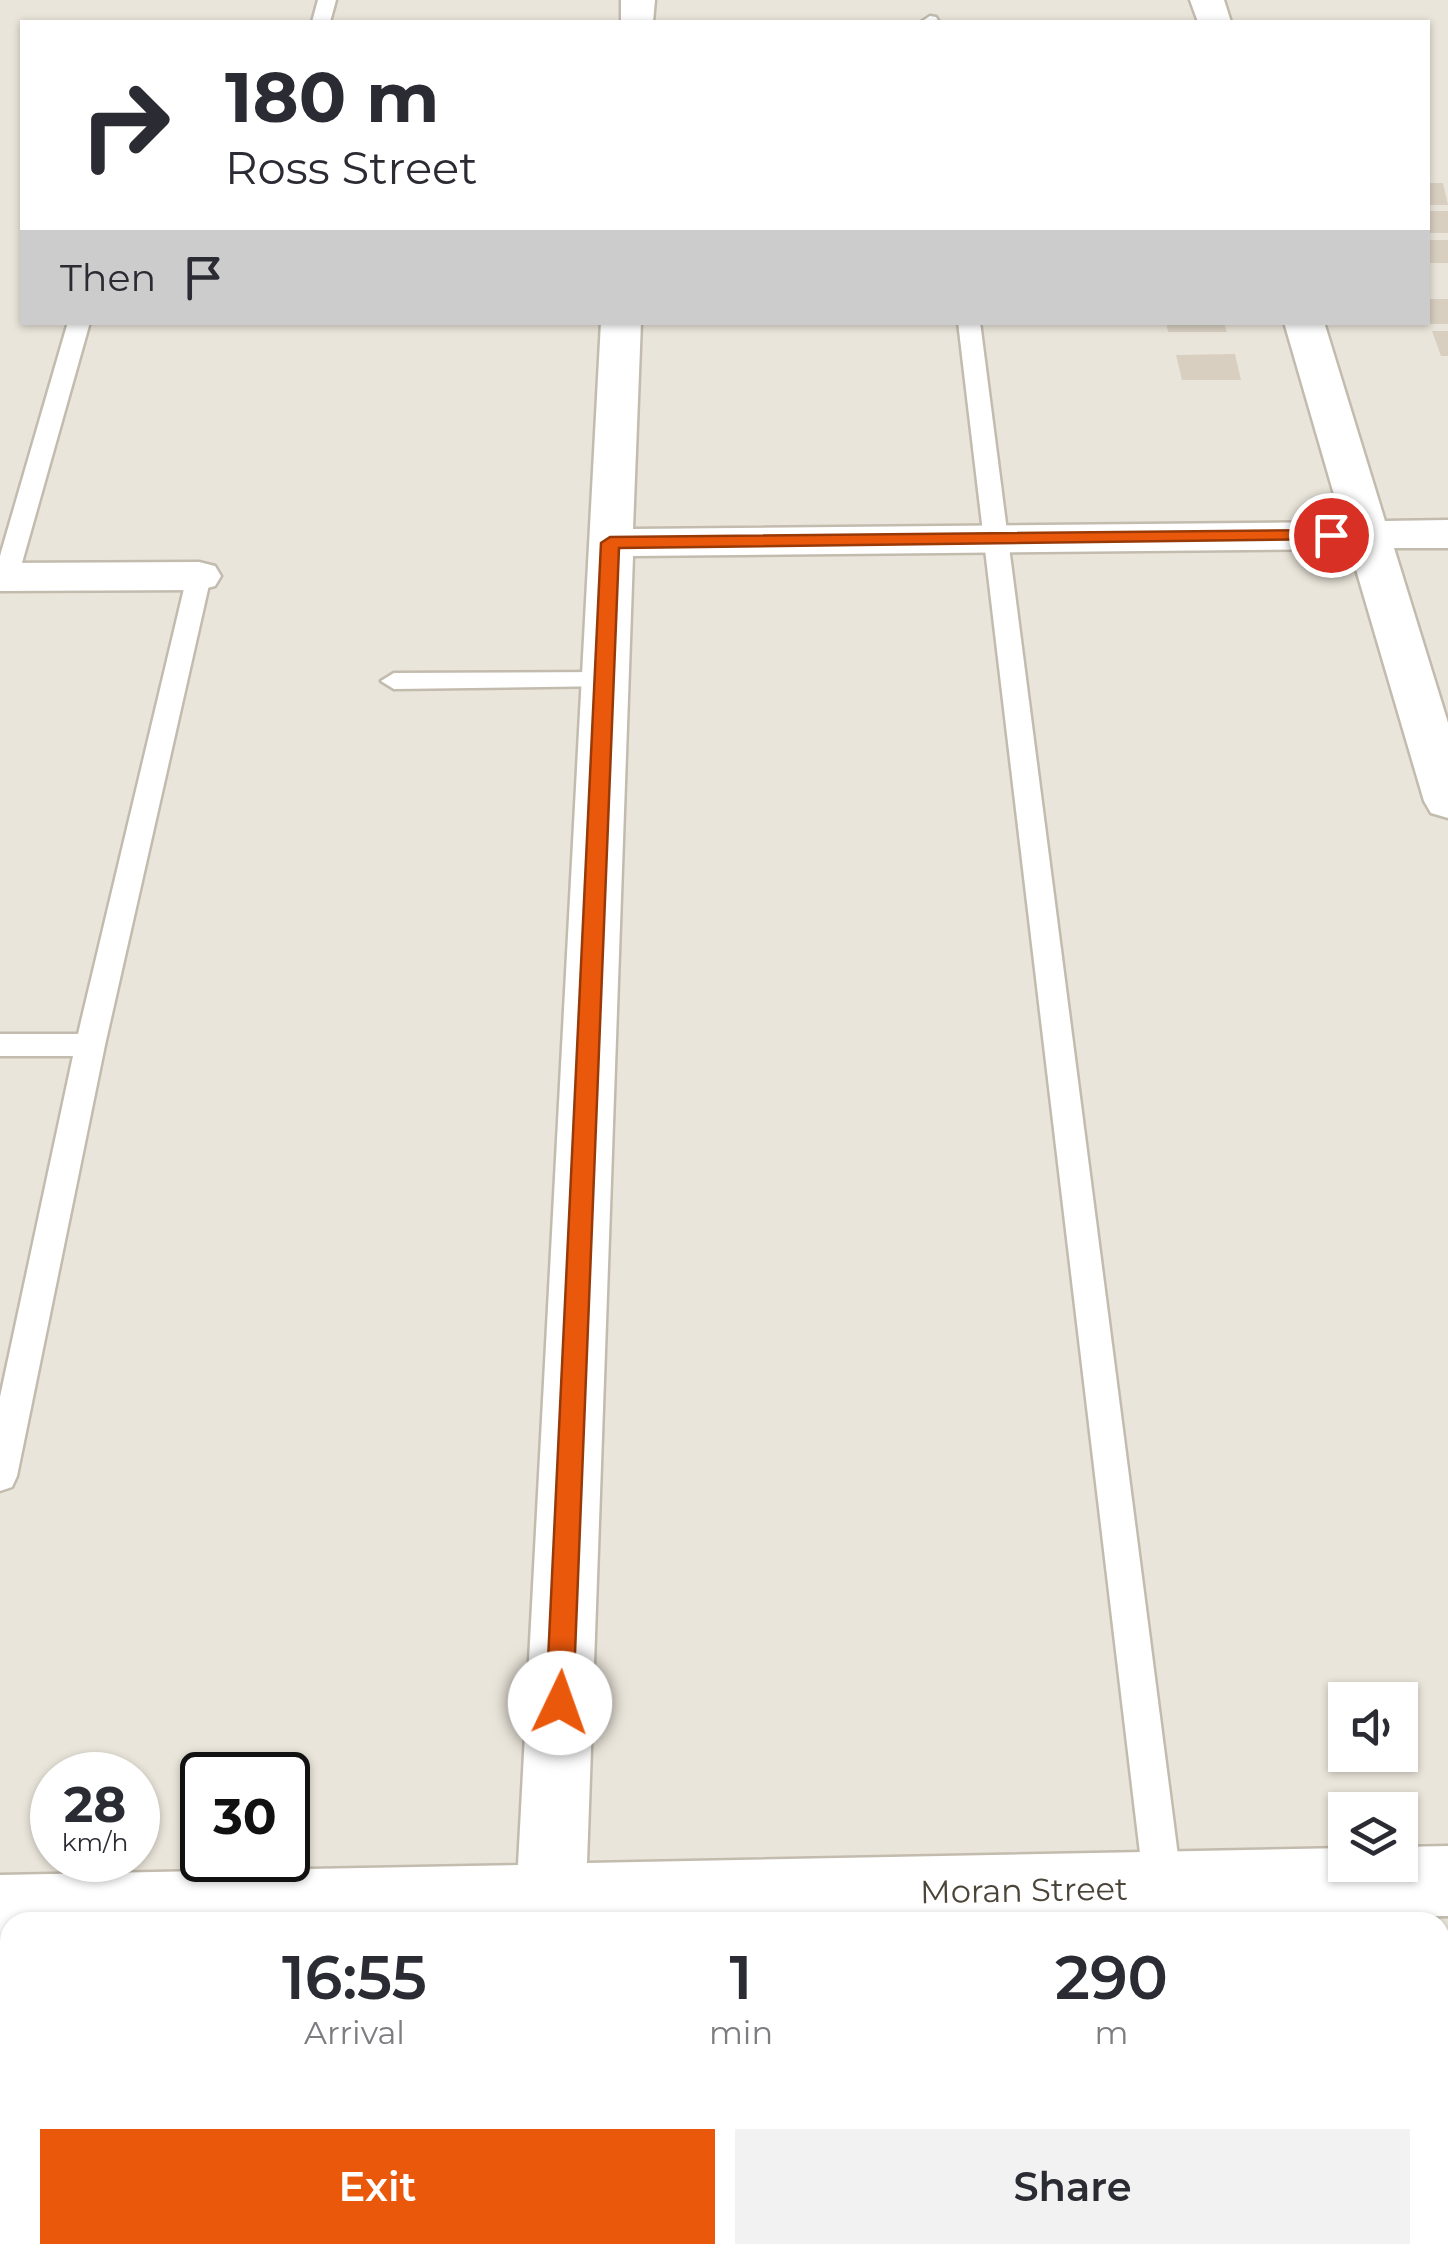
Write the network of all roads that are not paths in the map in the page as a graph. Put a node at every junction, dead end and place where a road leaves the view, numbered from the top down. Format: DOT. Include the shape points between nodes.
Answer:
graph roads {
  1 [pos="78,325"];
  2 [pos="620,325"];
  3 [pos="968,325"];
  4 [pos="1305,325"];
  5 [pos="1448,534"];
  6 [pos="1368,535"];
  7 [pos="996,538"];
  8 [pos="610,543"];
  9 [pos="198,576"];
  10 [pos="3,577"];
  11 [pos="604,680"];
  12 [pos="394,681"];
  13 [pos="1448,801"];
  14 [pos="0,1044"];
  15 [pos="90,1045"];
  16 [pos="0,1476"];
  17 [pos="1448,1881"];
  18 [pos="1163,1887"];
  19 [pos="1233,1904"];
  20 [pos="0,1910"];
  21 [pos="550,1911"];
  1 -- 10 [label="lane"];
  2 -- 8 [label="street"];
  3 -- 7 [label="lane"];
  4 -- 6 [label="street"];
  5 -- 6 [label="street"];
  6 -- 7 [label="street"];
  6 -- 13 [label="street"];
  7 -- 8 [label="street"];
  7 -- 18 [label="lane"];
  8 -- 11 [label="street"];
  9 -- 10 [label="street"];
  9 -- 15 [label="lane"];
  11 -- 12 [label="lane"];
  11 -- 21 [label="street"];
  14 -- 15 [label="lane"];
  15 -- 16 [label="lane"];
  17 -- 19 [label="street, Moran Street"];
  18 -- 19 [label="street, Moran Street"];
  18 -- 21 [label="street, Moran Street"];
  20 -- 21 [label="street, Moran Street"];
}
